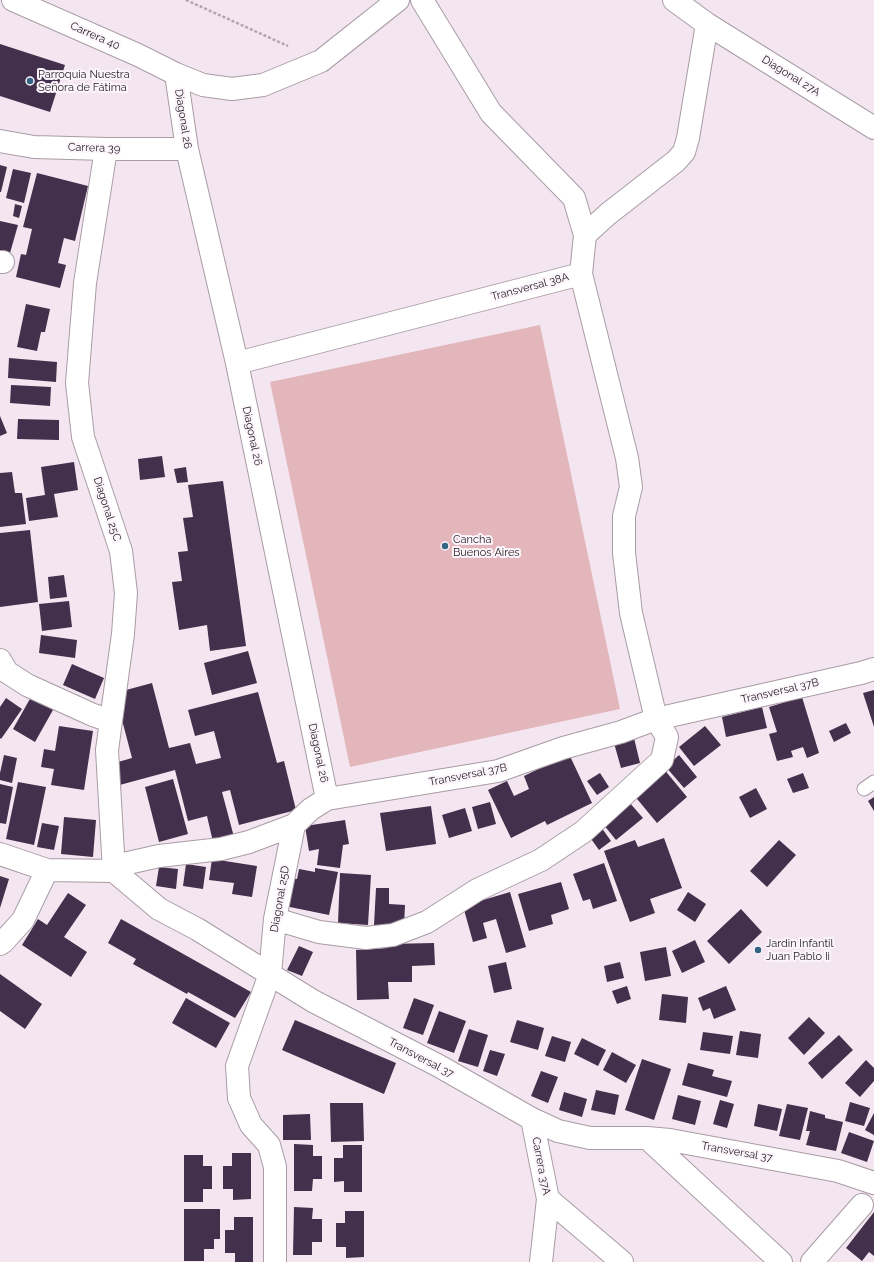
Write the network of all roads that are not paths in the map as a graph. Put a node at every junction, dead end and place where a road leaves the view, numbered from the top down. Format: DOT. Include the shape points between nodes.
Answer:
graph roads {
  1 [pos="13,0"];
  2 [pos="398,0"];
  3 [pos="422,0"];
  4 [pos="674,0"];
  5 [pos="707,24"];
  6 [pos="176,74"];
  7 [pos="874,128"];
  8 [pos="0,141"];
  9 [pos="106,149"];
  10 [pos="188,149"];
  11 [pos="585,235"];
  12 [pos="581,274"];
  13 [pos="237,363"];
  14 [pos="0,660"];
  15 [pos="874,669"];
  16 [pos="656,719"];
  17 [pos="111,721"];
  18 [pos="327,798"];
  19 [pos="294,825"];
  20 [pos="0,854"];
  21 [pos="46,870"];
  22 [pos="114,871"];
  23 [pos="275,919"];
  24 [pos="0,944"];
  25 [pos="270,974"];
  26 [pos="532,1119"];
  27 [pos="646,1138"];
  28 [pos="874,1183"];
  29 [pos="548,1199"];
  30 [pos="862,1205"];
  31 [pos="275,1262"];
  32 [pos="541,1262"];
  33 [pos="622,1262"];
  34 [pos="781,1262"];
  35 [pos="812,1262"];
  1 -- 6 [label="street, Carrera 40"];
  2 -- 6 [label="street, Carrera 40" via="321,61 263,85 232,89 203,84"];
  3 -- 11 [label="street" via="492,113 574,198"];
  4 -- 5 [label="street, Diagonal 27A"];
  5 -- 7 [label="street, Diagonal 27A"];
  5 -- 11 [label="street" via="684,152"];
  6 -- 10 [label="street, Diagonal 26"];
  8 -- 9 [label="street, Carrera 39" via="34,147"];
  9 -- 10 [label="street, Carrera 39"];
  9 -- 17 [label="street, Diagonal 25C" via="85,283 78,383 83,437 121,551 126,593"];
  10 -- 13 [label="street, Diagonal 26"];
  11 -- 12 [label="street, Transversal 38A"];
  12 -- 13 [label="street, Transversal 38A"];
  12 -- 16 [label="street" via="627,458 630,487 624,516 624,553 631,613"];
  13 -- 18 [label="street, Diagonal 26"];
  14 -- 17 [label="street" via="7,672 27,685"];
  15 -- 16 [label="street, Transversal 37B"];
  16 -- 18 [label="street, Transversal 37B" via="498,771"];
  16 -- 23 [label="street" via="667,737 662,760 583,832 541,860 477,890 427,922 393,935 366,938 319,932"];
  17 -- 22 [label="street, Diagonal 25C" via="106,750"];
  18 -- 19 [label="street, Transversal 37B"];
  19 -- 22 [label="street, Transversal 37B" via="250,842 221,849 159,856 128,863"];
  19 -- 23 [label="street, Diagonal 25D"];
  20 -- 21 [label="street"];
  21 -- 22 [label="street"];
  21 -- 24 [label="street" via="23,920"];
  22 -- 25 [label="street, Transversal 37" via="159,909 197,928"];
  23 -- 25 [label="street, Diagonal 25D"];
  25 -- 26 [label="street, Transversal 37" via="313,1001 439,1066"];
  25 -- 31 [label="street, Diagonal 25D" via="237,1066 239,1098 251,1125 269,1145 275,1167"];
  26 -- 27 [label="street, Transversal 37" via="558,1131 590,1138"];
  26 -- 29 [label="street, Carrera 37A"];
  27 -- 28 [label="street, Transversal 37" via="670,1140 838,1171"];
  27 -- 34 [label="street"];
  29 -- 32 [label="street, Carrera 37A"];
  29 -- 33 [label="street"];
  30 -- 35 [label="street"];
}
